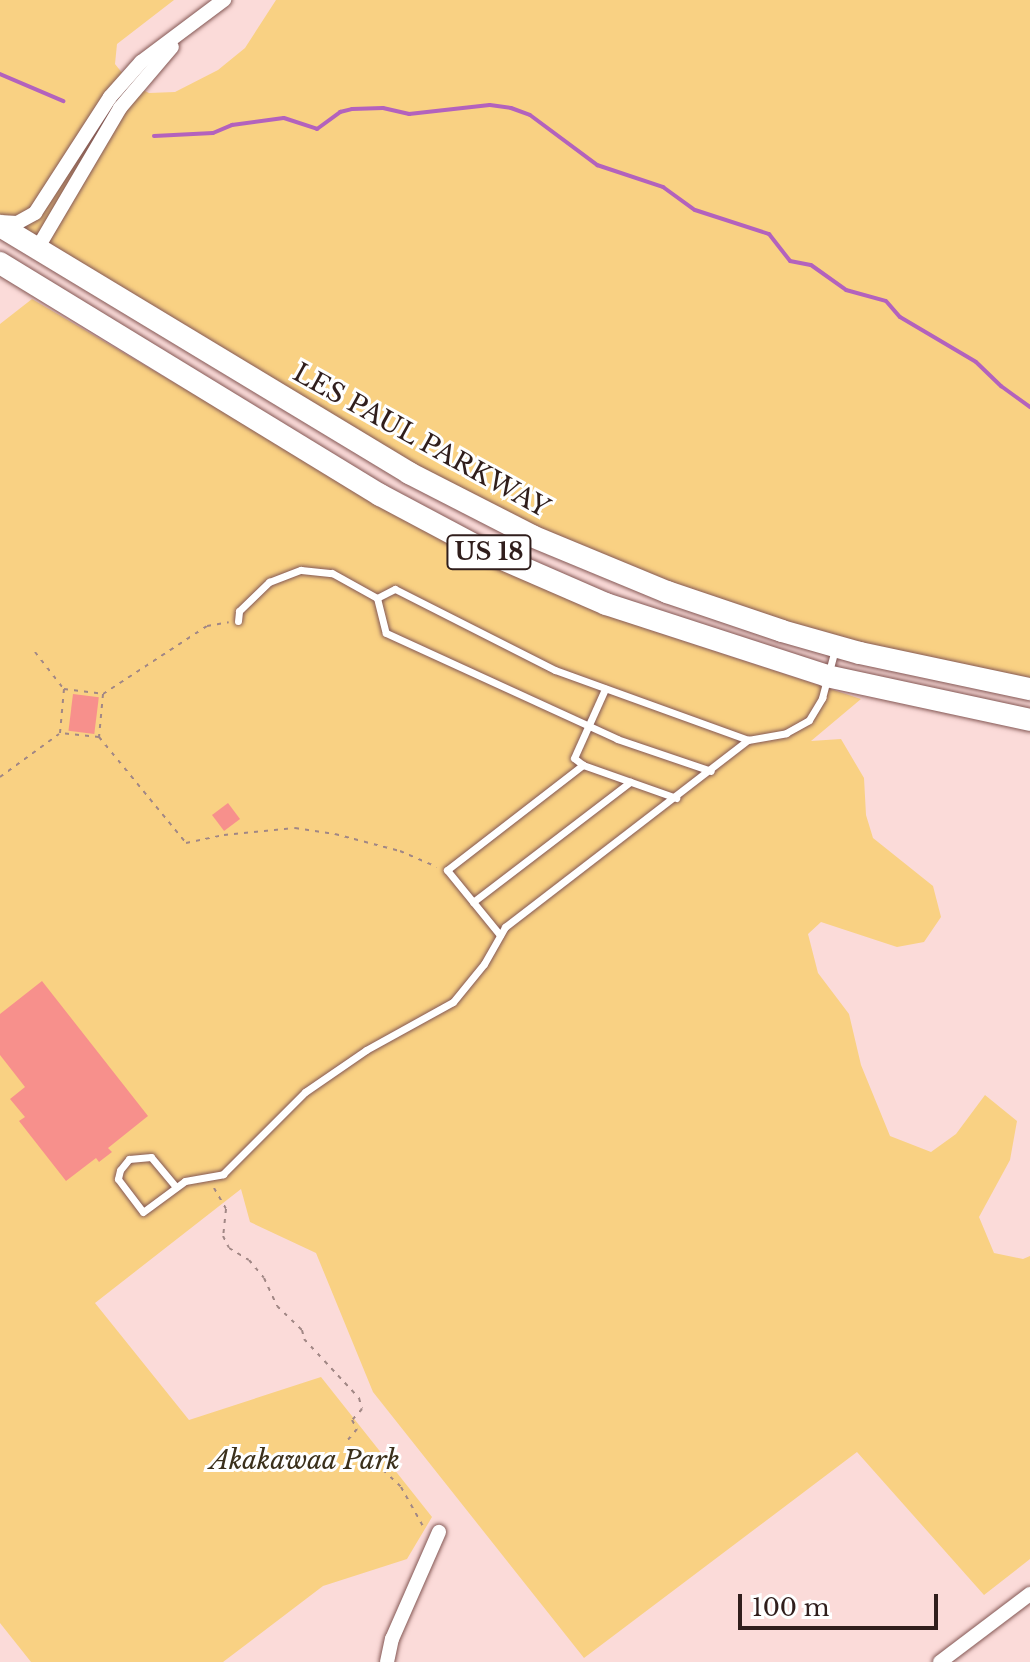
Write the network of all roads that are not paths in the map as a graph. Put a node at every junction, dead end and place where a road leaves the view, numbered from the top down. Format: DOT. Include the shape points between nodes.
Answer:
graph roads {
  1 [pos="224,0"];
  2 [pos="187,28"];
  3 [pos="0,224"];
  4 [pos="0,248"];
  5 [pos="37,249"];
  6 [pos="0,263"];
  7 [pos="377,598"];
  8 [pos="238,621"];
  9 [pos="836,646"];
  10 [pos="827,676"];
  11 [pos="605,689"];
  12 [pos="1030,689"];
  13 [pos="1030,720"];
  14 [pos="589,726"];
  15 [pos="748,740"];
  16 [pos="583,765"];
  17 [pos="711,771"];
  18 [pos="630,782"];
  19 [pos="676,798"];
  20 [pos="473,902"];
  21 [pos="500,935"];
  22 [pos="176,1187"];
  23 [pos="439,1532"];
  24 [pos="1030,1594"];
  25 [pos="387,1662"];
  26 [pos="940,1662"];
  1 -- 2 [label="street"];
  2 -- 3 [label="street" via="141,62 110,97 35,213 17,223"];
  2 -- 5 [label="street" via="120,108"];
  3 -- 5 [label="main road, LES PAUL PARKWAY / US 18"];
  4 -- 5 [label="main road" via="19,258"];
  5 -- 9 [label="main road, LES PAUL PARKWAY / US 18" via="409,473 532,536 667,592"];
  6 -- 10 [label="main road, US 18" via="380,495 491,554 606,604"];
  7 -- 8 [label="lane" via="332,573 301,570 269,582 239,611"];
  7 -- 11 [label="lane" via="395,589 555,670"];
  7 -- 14 [label="lane" via="386,633"];
  9 -- 10 [label="lane"];
  9 -- 12 [label="main road, LES PAUL PARKWAY / US 18"];
  10 -- 13 [label="main road, US 18"];
  10 -- 15 [label="lane" via="809,720 786,733"];
  11 -- 14 [label="lane"];
  11 -- 15 [label="lane"];
  14 -- 16 [label="lane" via="574,758"];
  14 -- 17 [label="lane"];
  15 -- 17 [label="lane"];
  16 -- 18 [label="lane"];
  16 -- 20 [label="lane" via="447,870"];
  17 -- 19 [label="lane"];
  18 -- 19 [label="lane"];
  18 -- 20 [label="lane"];
  19 -- 21 [label="lane"];
  20 -- 21 [label="lane"];
  21 -- 22 [label="lane" via="453,1002 366,1050 305,1092 223,1174"];
  22 -- 22 [label="lane" via="143,1212 118,1179 129,1159 151,1157"];
  23 -- 25 [label="street"];
  24 -- 26 [label="street"];
}
